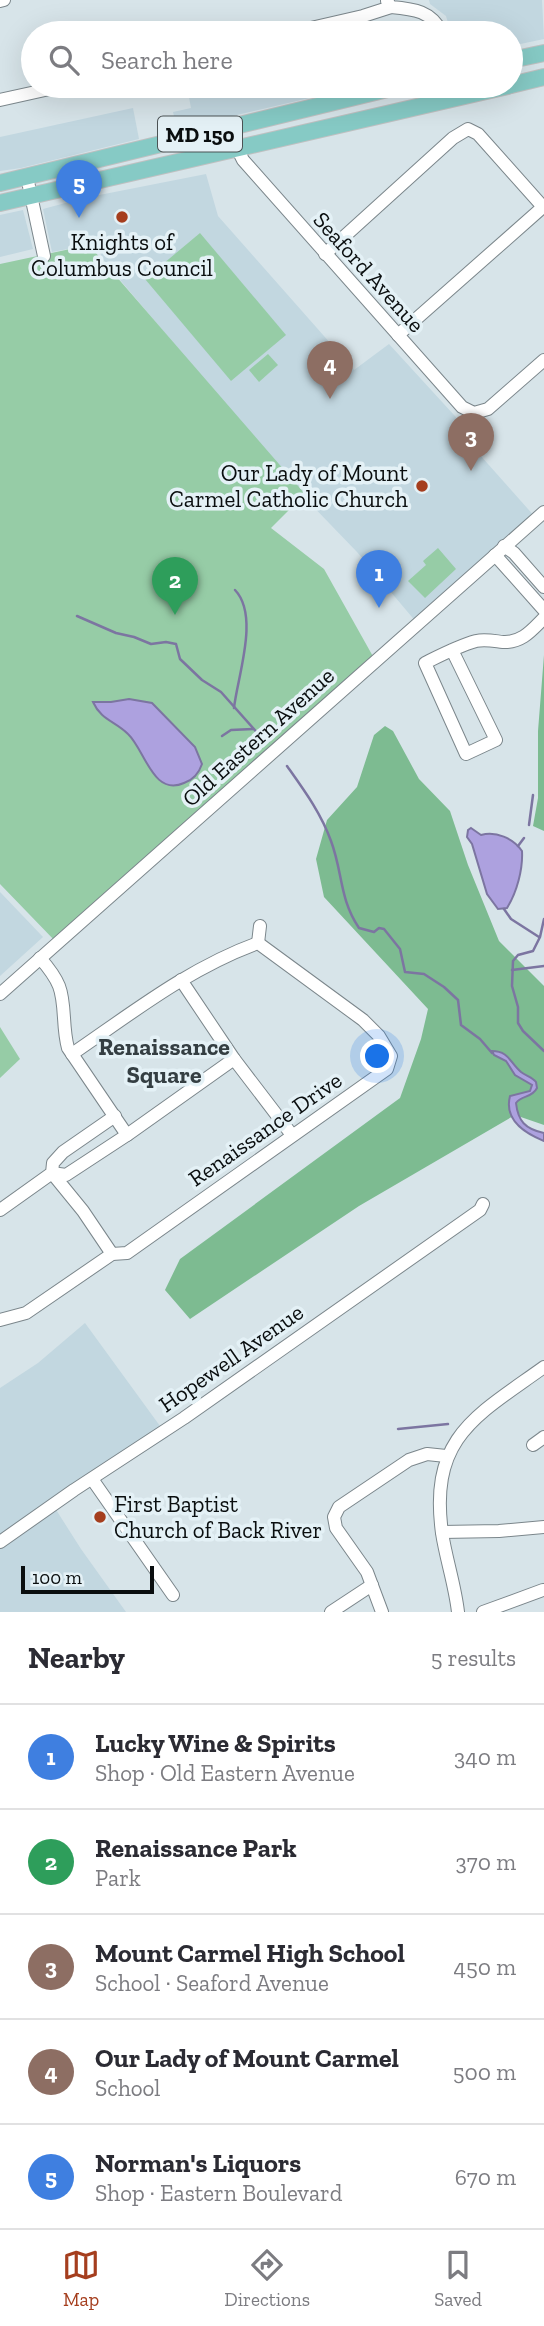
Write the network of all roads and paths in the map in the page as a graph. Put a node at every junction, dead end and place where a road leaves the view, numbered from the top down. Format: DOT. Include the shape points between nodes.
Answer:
graph roads {
  1 [pos="389,4"];
  2 [pos="341,21"];
  3 [pos="436,21"];
  4 [pos="544,53"];
  5 [pos="523,57"];
  6 [pos="544,77"];
  7 [pos="523,82"];
  8 [pos="21,95"];
  9 [pos="351,98"];
  10 [pos="453,98"];
  11 [pos="0,100"];
  12 [pos="237,148"];
  13 [pos="27,177"];
  14 [pos="0,183"];
  15 [pos="31,196"];
  16 [pos="0,203"];
  17 [pos="543,207"];
  18 [pos="325,254"];
  19 [pos="44,256"];
  20 [pos="398,335"];
  21 [pos="544,360"];
  22 [pos="544,512"];
  23 [pos="499,551"];
  24 [pos="544,587"];
  25 [pos="544,610"];
  26 [pos="544,618"];
  27 [pos="452,650"];
  28 [pos="260,926"];
  29 [pos="258,943"];
  30 [pos="40,958"];
  31 [pos="181,980"];
  32 [pos="0,994"];
  33 [pos="72,1054"];
  34 [pos="233,1059"];
  35 [pos="115,1116"];
  36 [pos="127,1135"];
  37 [pos="292,1135"];
  38 [pos="51,1173"];
  39 [pos="483,1204"];
  40 [pos="0,1210"];
  41 [pos="112,1254"];
  42 [pos="0,1320"];
  43 [pos="544,1367"];
  44 [pos="446,1456"];
  45 [pos="92,1479"];
  46 [pos="544,1528"];
  47 [pos="442,1532"];
  48 [pos="0,1542"];
  49 [pos="372,1585"];
  50 [pos="543,1590"];
  51 [pos="173,1595"];
  52 [pos="331,1612"];
  53 [pos="382,1612"];
  54 [pos="458,1612"];
  55 [pos="483,1612"];
  1 -- 2 [label="street"];
  1 -- 3 [label="street"];
  4 -- 5 [label="main road"];
  6 -- 7 [label="main road, MD 150"];
  8 -- 11 [label="street"];
  9 -- 13 [label="main road, MD 150"];
  10 -- 12 [label="main road, MD 150"];
  12 -- 15 [label="main road, MD 150"];
  12 -- 18 [label="street, Seaford Avenue"];
  13 -- 14 [label="main road, MD 150"];
  13 -- 15 [label="street"];
  15 -- 16 [label="main road, MD 150"];
  15 -- 19 [label="street"];
  17 -- 18 [label="street" via="478,134 468,129"];
  17 -- 20 [label="street"];
  18 -- 20 [label="street, Seaford Avenue"];
  20 -- 21 [label="street, Seaford Avenue" via="457,402 478,413"];
  22 -- 23 [label="street, Old Eastern Avenue"];
  23 -- 24 [label="street" via="514,553"];
  23 -- 25 [label="street"];
  23 -- 30 [label="street, Old Eastern Avenue"];
  26 -- 27 [label="street" via="520,640 484,640"];
  27 -- 27 [label="street" via="425,663 466,754 496,740"];
  28 -- 29 [label="street"];
  29 -- 31 [label="street"];
  29 -- 37 [label="street, Renaissance Drive" via="363,1020 391,1056 387,1069"];
  30 -- 32 [label="street, Old Eastern Avenue"];
  30 -- 33 [label="street" via="59,985 64,1037"];
  31 -- 33 [label="street"];
  31 -- 34 [label="street"];
  33 -- 35 [label="street"];
  34 -- 36 [label="street"];
  34 -- 37 [label="street"];
  35 -- 36 [label="street"];
  35 -- 38 [label="street" via="63,1152"];
  36 -- 38 [label="street" via="66,1175"];
  37 -- 41 [label="street, Renaissance Drive" via="127,1253"];
  38 -- 40 [label="street"];
  38 -- 41 [label="street"];
  39 -- 45 [label="street, Hopewell Avenue"];
  41 -- 42 [label="street, Renaissance Drive" via="26,1313"];
  43 -- 44 [label="street" via="484,1410"];
  44 -- 47 [label="street" via="440,1486"];
  44 -- 49 [label="street" via="420,1455 339,1507 334,1517 336,1528"];
  45 -- 48 [label="street, Hopewell Avenue"];
  45 -- 51 [label="street"];
  46 -- 47 [label="street"];
  47 -- 54 [label="street"];
  49 -- 52 [label="street"];
  49 -- 53 [label="street"];
  50 -- 55 [label="street"];
}
